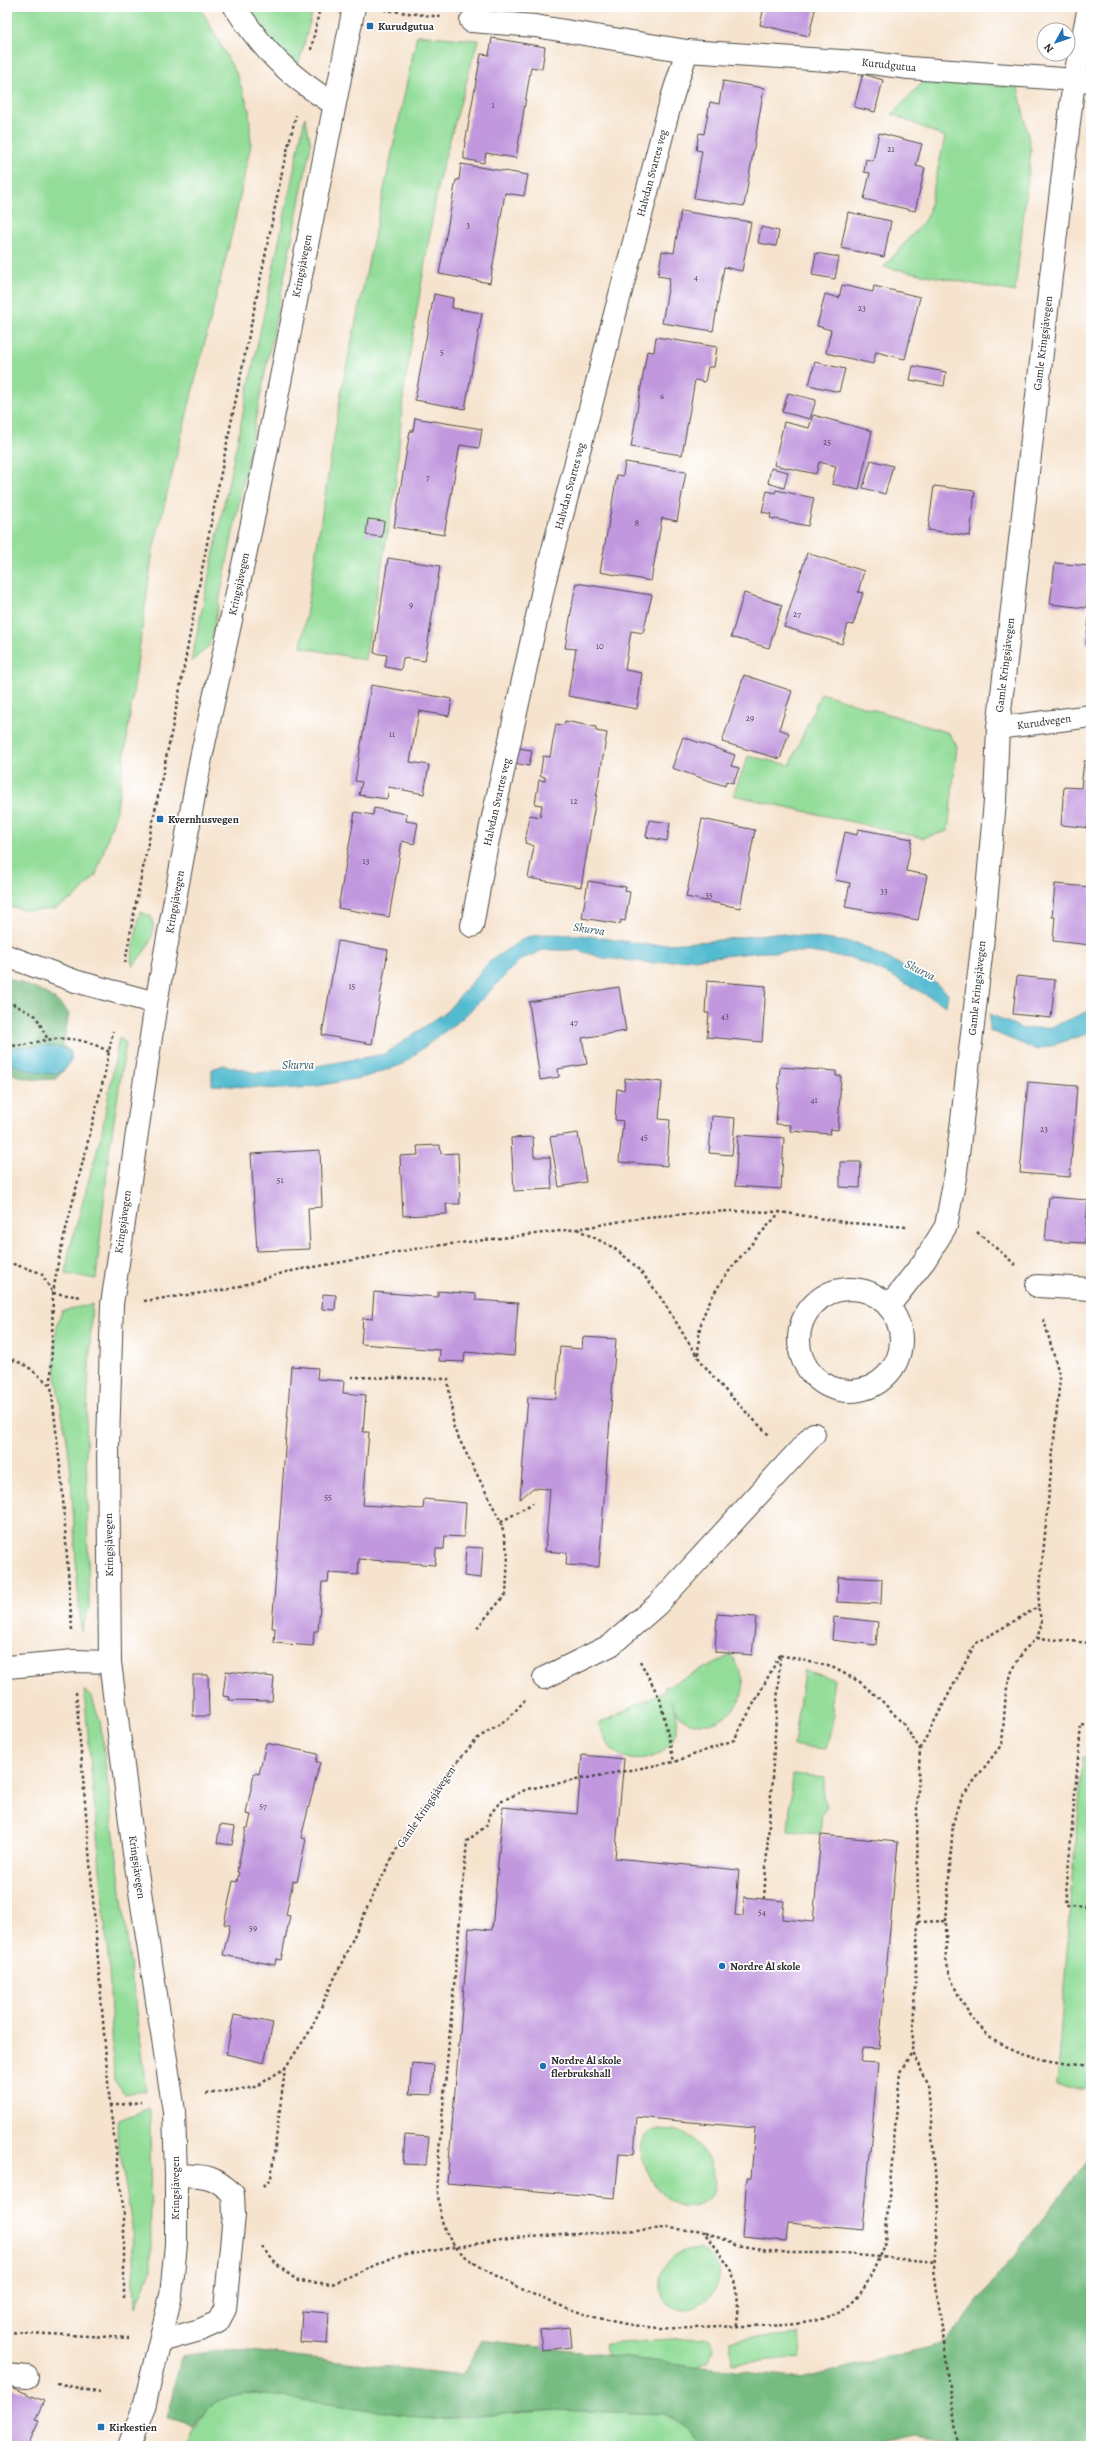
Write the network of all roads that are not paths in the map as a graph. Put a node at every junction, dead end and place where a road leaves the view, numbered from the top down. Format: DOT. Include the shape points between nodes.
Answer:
graph roads {
  1 [pos="235,7"];
  2 [pos="354,7"];
  3 [pos="1089,7"];
  4 [pos="471,21"];
  5 [pos="687,51"];
  6 [pos="1082,80"];
  7 [pos="334,104"];
  8 [pos="1091,716"];
  9 [pos="998,728"];
  10 [pos="472,926"];
  11 [pos="7,956"];
  12 [pos="156,1003"];
  13 [pos="1037,1286"];
  14 [pos="1091,1289"];
  15 [pos="889,1306"];
  16 [pos="814,1434"];
  17 [pos="110,1662"];
  18 [pos="7,1667"];
  19 [pos="544,1678"];
  20 [pos="176,2175"];
  21 [pos="162,2341"];
  22 [pos="128,2446"];
  1 -- 7 [label="street" via="251,32 276,62 303,85"];
  2 -- 7 [label="street, Kringsjåvegen"];
  3 -- 6 [label="street, Gamle Kringsjåvegen"];
  4 -- 5 [label="street, Kurudgutua" via="535,26"];
  5 -- 6 [label="street, Kurudgutua"];
  5 -- 10 [label="street, Halvdan Svartes veg" via="671,101 545,580 486,849"];
  6 -- 9 [label="street, Gamle Kringsjåvegen"];
  7 -- 12 [label="street, Kringsjåvegen" via="254,514 201,758"];
  8 -- 9 [label="street, Kurudvegen"];
  9 -- 15 [label="street, Gamle Kringsjåvegen" via="995,801 982,947 956,1172 946,1226"];
  11 -- 12 [label="street" via="75,982"];
  12 -- 17 [label="street, Kringsjåvegen" via="112,1304 108,1445"];
  13 -- 14 [label="street"];
  15 -- 15 [label="street" via="871,1292 849,1288 826,1294 809,1309 799,1330 800,1353 810,1374 829,1387 852,1392 874,1386 892,1371 901,1350 900,1327"];
  16 -- 19 [label="street" via="657,1605 611,1645"];
  17 -- 18 [label="street" via="74,1661"];
  17 -- 20 [label="street, Kringsjåvegen" via="134,1852 174,2110"];
  20 -- 21 [label="street, Kringsjåvegen" via="176,2244 171,2295"];
  20 -- 21 [label="street" via="204,2176 219,2180 234,2194 234,2214 225,2309 218,2322"];
  21 -- 22 [label="street, Kringsjåvegen" via="144,2407"];
}
